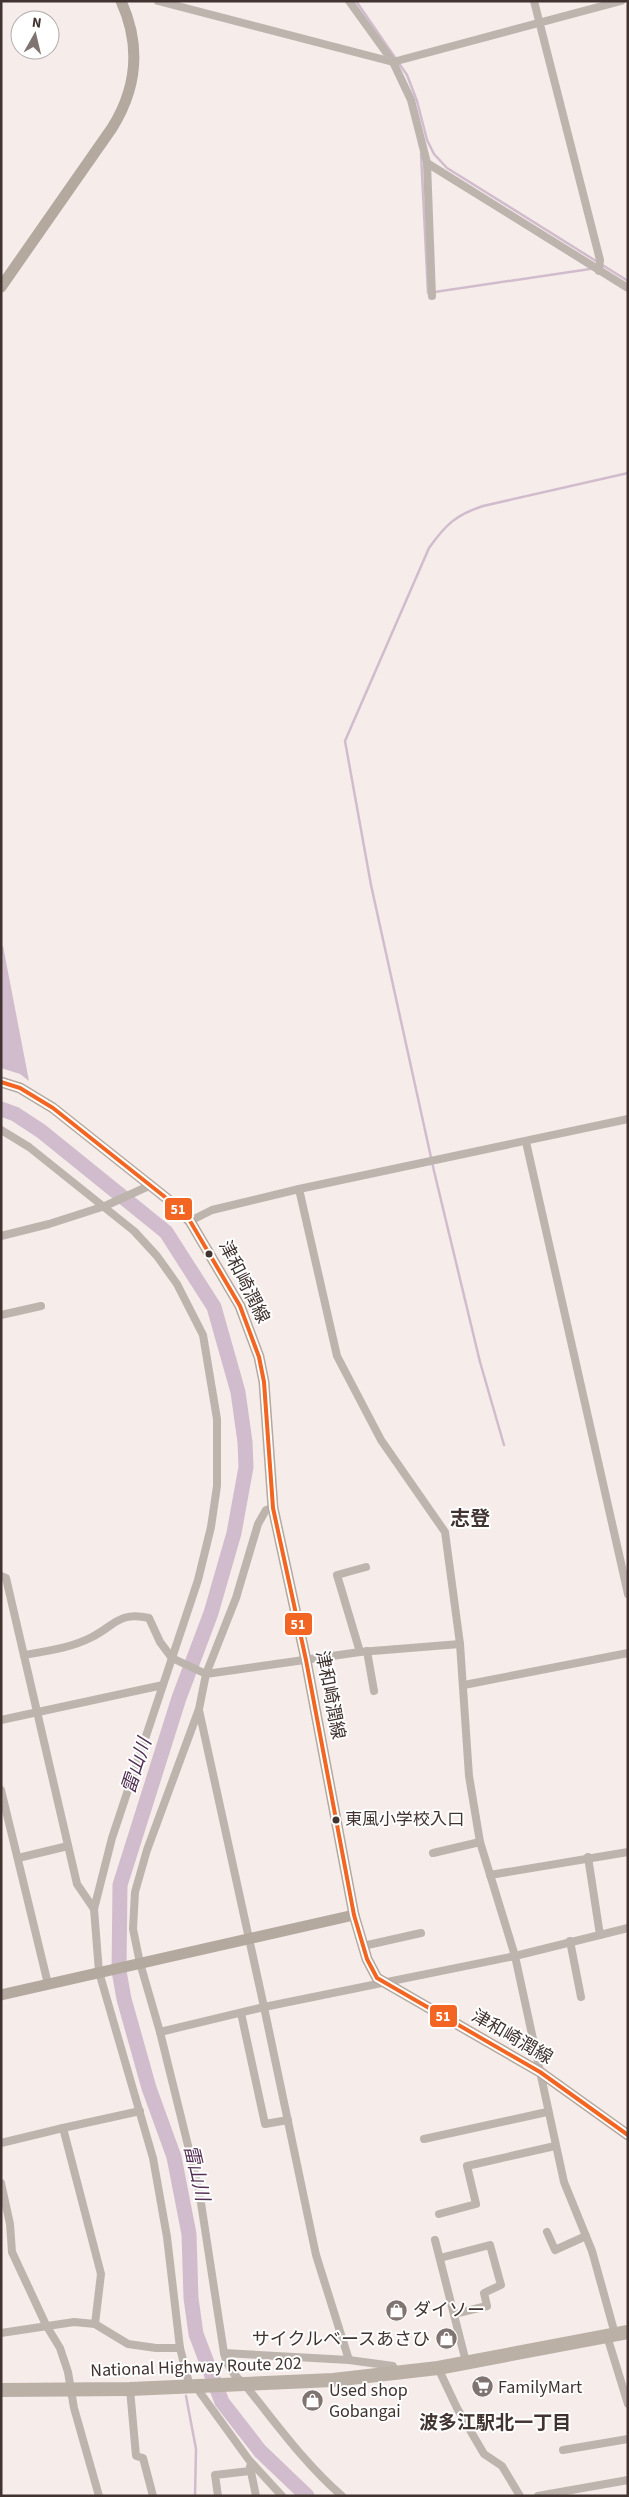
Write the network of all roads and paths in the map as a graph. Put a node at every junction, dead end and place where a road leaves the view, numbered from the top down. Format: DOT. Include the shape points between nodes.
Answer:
graph roads {
  1 [pos="121,1"];
  2 [pos="158,1"];
  3 [pos="349,1"];
  4 [pos="534,1"];
  5 [pos="621,1"];
  6 [pos="540,23"];
  7 [pos="396,61"];
  8 [pos="428,163"];
  9 [pos="599,271"];
  10 [pos="1,287"];
  11 [pos="628,288"];
  12 [pos="432,293"];
  13 [pos="1,1082"];
  14 [pos="628,1119"];
  15 [pos="1,1130"];
  16 [pos="526,1142"];
  17 [pos="151,1185"];
  18 [pos="299,1189"];
  19 [pos="105,1206"];
  20 [pos="190,1221"];
  21 [pos="1,1236"];
  22 [pos="40,1306"];
  23 [pos="1,1315"];
  24 [pos="273,1508"];
  25 [pos="366,1567"];
  26 [pos="1,1576"];
  27 [pos="628,1594"];
  28 [pos="460,1644"];
  29 [pos="364,1651"];
  30 [pos="628,1653"];
  31 [pos="24,1655"];
  32 [pos="174,1658"];
  33 [pos="306,1660"];
  34 [pos="204,1673"];
  35 [pos="162,1685"];
  36 [pos="464,1685"];
  37 [pos="374,1691"];
  38 [pos="199,1709"];
  39 [pos="37,1712"];
  40 [pos="1,1720"];
  41 [pos="1,1790"];
  42 [pos="480,1842"];
  43 [pos="68,1846"];
  44 [pos="628,1852"];
  45 [pos="433,1853"];
  46 [pos="588,1857"];
  47 [pos="18,1858"];
  48 [pos="490,1875"];
  49 [pos="94,1909"];
  50 [pos="354,1915"];
  51 [pos="628,1928"];
  52 [pos="422,1932"];
  53 [pos="600,1934"];
  54 [pos="248,1938"];
  55 [pos="570,1941"];
  56 [pos="363,1946"];
  57 [pos="516,1956"];
  58 [pos="140,1963"];
  59 [pos="99,1972"];
  60 [pos="383,1983"];
  61 [pos="48,1984"];
  62 [pos="1,1995"];
  63 [pos="581,1997"];
  64 [pos="264,2007"];
  65 [pos="241,2013"];
  66 [pos="160,2032"];
  67 [pos="540,2072"];
  68 [pos="140,2111"];
  69 [pos="547,2112"];
  70 [pos="288,2120"];
  71 [pos="63,2128"];
  72 [pos="628,2136"];
  73 [pos="424,2139"];
  74 [pos="1,2143"];
  75 [pos="555,2146"];
  76 [pos="1,2183"];
  77 [pos="439,2214"];
  78 [pos="5,2218"];
  79 [pos="547,2232"];
  80 [pos="586,2236"];
  81 [pos="436,2240"];
  82 [pos="440,2258"];
  83 [pos="454,2314"];
  84 [pos="96,2324"];
  85 [pos="46,2325"];
  86 [pos="1,2333"];
  87 [pos="616,2334"];
  88 [pos="180,2348"];
  89 [pos="224,2353"];
  90 [pos="349,2360"];
  91 [pos="466,2362"];
  92 [pos="438,2368"];
  93 [pos="395,2374"];
  94 [pos="245,2385"];
  95 [pos="197,2386"];
  96 [pos="130,2389"];
  97 [pos="1,2390"];
  98 [pos="72,2390"];
  99 [pos="628,2404"];
  100 [pos="628,2439"];
  101 [pos="563,2450"];
  102 [pos="250,2460"];
  103 [pos="250,2471"];
  104 [pos="628,2480"];
  105 [pos="99,2496"];
  106 [pos="153,2496"];
  107 [pos="218,2496"];
  108 [pos="256,2496"];
  109 [pos="282,2496"];
  110 [pos="342,2496"];
  111 [pos="520,2496"];
  112 [pos="538,2496"];
  1 -- 10 [label="main road" via="134,46 132,85 127,102"];
  2 -- 7 [label="street"];
  3 -- 7 [label="street"];
  4 -- 6 [label="street"];
  5 -- 6 [label="street"];
  6 -- 7 [label="street"];
  6 -- 9 [label="street" via="600,260"];
  7 -- 8 [label="street" via="411,100"];
  8 -- 9 [label="street"];
  8 -- 12 [label="street"];
  9 -- 11 [label="street"];
  13 -- 17 [label="main road, 津和崎潤線" via="20,1088 53,1108"];
  14 -- 16 [label="street"];
  15 -- 19 [label="street" via="29,1147"];
  16 -- 18 [label="street"];
  16 -- 27 [label="street"];
  17 -- 19 [label="street"];
  17 -- 20 [label="main road, 津和崎潤線"];
  18 -- 20 [label="street" via="212,1210"];
  18 -- 28 [label="street" via="337,1356 381,1440 446,1532"];
  19 -- 21 [label="street"];
  19 -- 32 [label="street" via="157,1256 196,1318 203,1335 217,1419 217,1486 211,1527"];
  20 -- 24 [label="main road, 津和崎潤線" via="240,1306 260,1357"];
  22 -- 23 [label="street"];
  24 -- 33 [label="main road, 津和崎潤線"];
  24 -- 34 [label="street" via="266,1510 258,1524 236,1598"];
  25 -- 29 [label="street" via="337,1575"];
  26 -- 31 [label="street" via="6,1578"];
  28 -- 29 [label="street"];
  28 -- 36 [label="street"];
  29 -- 33 [label="street"];
  29 -- 37 [label="street"];
  30 -- 36 [label="street"];
  31 -- 32 [label="street" via="59,1649 93,1637 112,1622 138,1615 149,1618 160,1642"];
  31 -- 39 [label="street"];
  32 -- 34 [label="street"];
  32 -- 35 [label="street"];
  33 -- 34 [label="street"];
  33 -- 50 [label="main road, 津和崎潤線"];
  34 -- 38 [label="street"];
  35 -- 39 [label="street"];
  35 -- 49 [label="street" via="112,1838"];
  36 -- 42 [label="street" via="469,1776"];
  38 -- 54 [label="street"];
  38 -- 58 [label="street" via="147,1850 135,1892 133,1929"];
  39 -- 40 [label="street"];
  39 -- 43 [label="street"];
  41 -- 47 [label="street"];
  42 -- 45 [label="street"];
  42 -- 48 [label="street"];
  43 -- 47 [label="street"];
  43 -- 49 [label="street" via="77,1884"];
  44 -- 46 [label="street"];
  46 -- 48 [label="street"];
  46 -- 53 [label="street"];
  47 -- 61 [label="street"];
  48 -- 57 [label="street"];
  49 -- 59 [label="street"];
  50 -- 54 [label="main road"];
  50 -- 56 [label="main road, 津和崎潤線"];
  51 -- 53 [label="street"];
  52 -- 56 [label="street"];
  53 -- 55 [label="street"];
  54 -- 58 [label="main road"];
  54 -- 64 [label="street"];
  55 -- 57 [label="street"];
  55 -- 63 [label="street"];
  56 -- 60 [label="main road, 津和崎潤線" via="377,1978"];
  57 -- 60 [label="street"];
  57 -- 67 [label="street"];
  58 -- 59 [label="main road"];
  58 -- 66 [label="street"];
  59 -- 61 [label="main road"];
  59 -- 68 [label="street"];
  60 -- 64 [label="street"];
  60 -- 67 [label="main road, 津和崎潤線"];
  61 -- 62 [label="main road"];
  64 -- 65 [label="street"];
  64 -- 70 [label="street"];
  65 -- 66 [label="street"];
  65 -- 70 [label="street" via="265,2124"];
  66 -- 89 [label="street" via="199,2190"];
  67 -- 69 [label="street"];
  67 -- 72 [label="main road, 津和崎潤線"];
  68 -- 71 [label="street"];
  68 -- 88 [label="street" via="161,2198"];
  69 -- 73 [label="street"];
  69 -- 75 [label="street"];
  70 -- 90 [label="street" via="316,2256"];
  71 -- 74 [label="street"];
  71 -- 84 [label="street" via="101,2274"];
  75 -- 77 [label="street" via="468,2166 476,2204"];
  75 -- 80 [label="street" via="564,2182"];
  76 -- 78 [label="street"];
  78 -- 85 [label="street" via="12,2252"];
  79 -- 80 [label="street" via="555,2250"];
  80 -- 87 [label="street"];
  81 -- 82 [label="street"];
  82 -- 83 [label="street"];
  82 -- 83 [label="street" via="490,2245 501,2285 484,2293 487,2306"];
  83 -- 91 [label="street"];
  84 -- 85 [label="street"];
  84 -- 88 [label="street" via="128,2344"];
  85 -- 86 [label="street"];
  85 -- 98 [label="street" via="60,2348"];
  87 -- 91 [label="highway, National Highway Route 202"];
  87 -- 99 [label="street"];
  88 -- 95 [label="street"];
  89 -- 90 [label="street"];
  89 -- 94 [label="street" via="236,2378"];
  90 -- 93 [label="street" via="393,2366"];
  91 -- 92 [label="highway, National Highway Route 202"];
  92 -- 93 [label="highway, National Highway Route 202"];
  92 -- 111 [label="street" via="484,2454 502,2466"];
  93 -- 94 [label="highway, National Highway Route 202"];
  94 -- 95 [label="highway, National Highway Route 202"];
  94 -- 110 [label="street" via="294,2448"];
  95 -- 96 [label="highway, National Highway Route 202"];
  95 -- 102 [label="street"];
  96 -- 98 [label="highway, National Highway Route 202"];
  96 -- 106 [label="street" via="136,2456 143,2458"];
  97 -- 98 [label="highway, National Highway Route 202"];
  98 -- 105 [label="street" via="74,2408"];
  100 -- 101 [label="street"];
  102 -- 103 [label="street"];
  102 -- 109 [label="street"];
  103 -- 107 [label="street" via="215,2474"];
  103 -- 108 [label="street"];
  104 -- 112 [label="street"];
}
